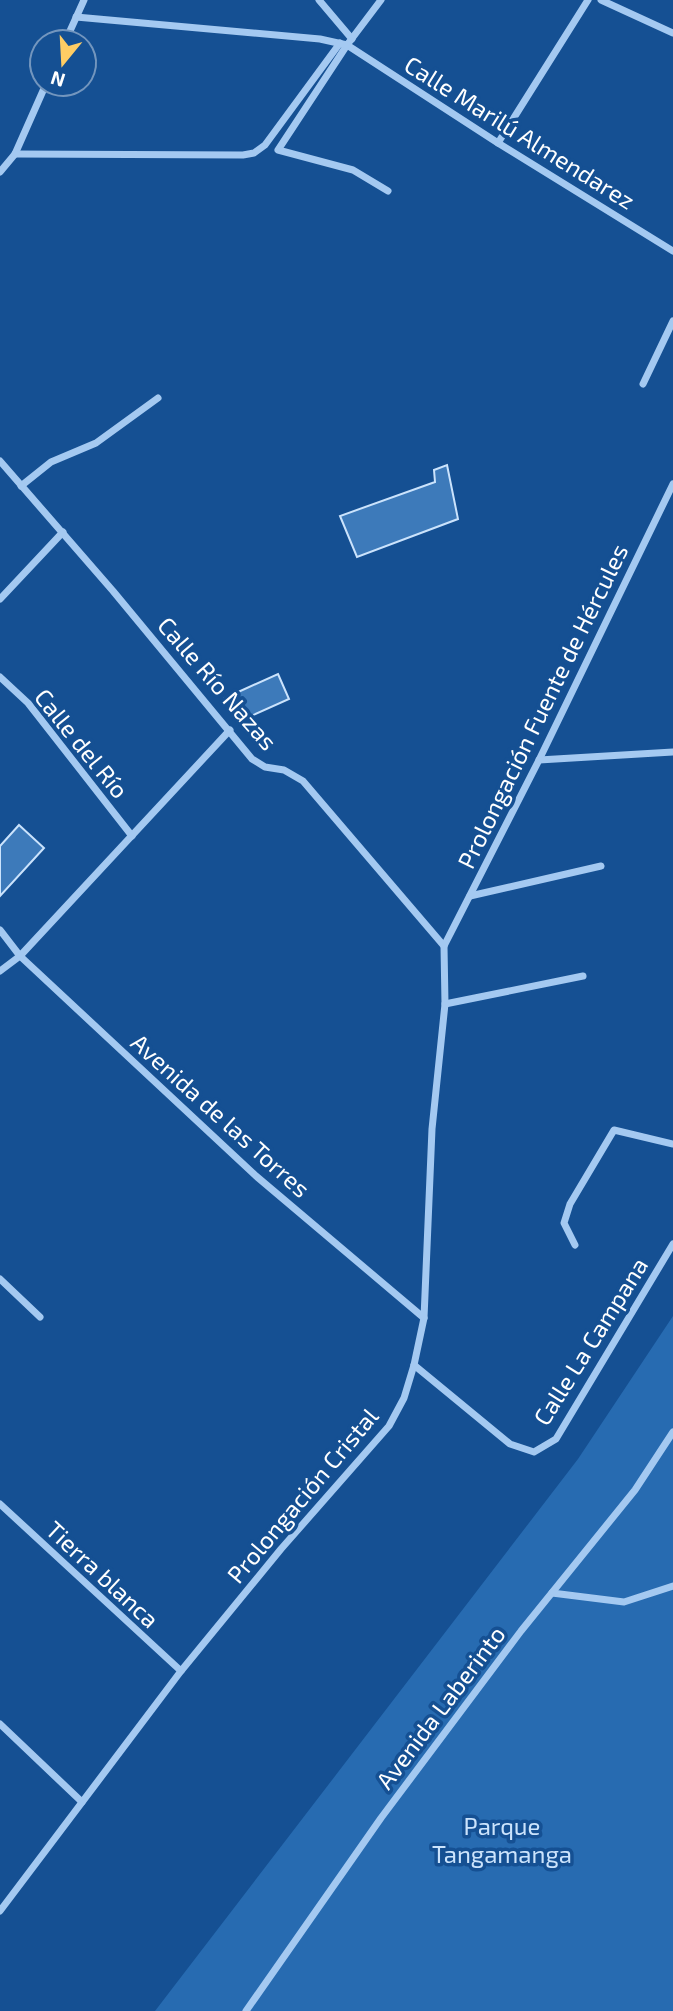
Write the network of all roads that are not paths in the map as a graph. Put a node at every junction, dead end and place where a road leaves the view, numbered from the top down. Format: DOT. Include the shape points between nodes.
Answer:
graph roads {
  1 [pos="84,0"];
  2 [pos="319,0"];
  3 [pos="381,0"];
  4 [pos="588,0"];
  5 [pos="601,0"];
  6 [pos="76,17"];
  7 [pos="71,28"];
  8 [pos="673,33"];
  9 [pos="346,42"];
  10 [pos="40,98"];
  11 [pos="498,143"];
  12 [pos="15,153"];
  13 [pos="0,172"];
  14 [pos="388,191"];
  15 [pos="673,251"];
  16 [pos="673,321"];
  17 [pos="643,384"];
  18 [pos="158,398"];
  19 [pos="0,461"];
  20 [pos="673,484"];
  21 [pos="21,486"];
  22 [pos="63,532"];
  23 [pos="0,599"];
  24 [pos="0,677"];
  25 [pos="230,730"];
  26 [pos="673,752"];
  27 [pos="539,760"];
  28 [pos="132,836"];
  29 [pos="601,866"];
  30 [pos="470,896"];
  31 [pos="0,930"];
  32 [pos="444,946"];
  33 [pos="20,956"];
  34 [pos="0,971"];
  35 [pos="583,976"];
  36 [pos="445,1004"];
  37 [pos="673,1144"];
  38 [pos="673,1244"];
  39 [pos="575,1245"];
  40 [pos="0,1279"];
  41 [pos="40,1317"];
  42 [pos="424,1318"];
  43 [pos="414,1365"];
  44 [pos="673,1432"];
  45 [pos="0,1504"];
  46 [pos="673,1586"];
  47 [pos="552,1593"];
  48 [pos="181,1671"];
  49 [pos="0,1724"];
  50 [pos="82,1802"];
  51 [pos="0,1911"];
  52 [pos="246,2011"];
  1 -- 6 [label="street"];
  2 -- 9 [label="street"];
  3 -- 9 [label="street"];
  4 -- 11 [label="street"];
  5 -- 8 [label="street"];
  6 -- 7 [label="street"];
  6 -- 9 [label="street"];
  9 -- 11 [label="street, Calle Marilú Almendarez"];
  9 -- 12 [label="street" via="254,153"];
  9 -- 14 [label="street" via="278,150 353,170"];
  10 -- 12 [label="street"];
  11 -- 15 [label="street, Calle Marilú Almendarez"];
  12 -- 13 [label="street"];
  16 -- 17 [label="street"];
  18 -- 21 [label="street" via="96,443 51,462"];
  19 -- 21 [label="street, Calle Río Nazas"];
  20 -- 27 [label="street, Prolongación Fuente de Hércules"];
  21 -- 22 [label="street, Calle Río Nazas"];
  22 -- 23 [label="street"];
  22 -- 25 [label="street, Calle Río Nazas"];
  24 -- 28 [label="street, Calle del Río" via="27,703"];
  25 -- 28 [label="street"];
  25 -- 32 [label="street, Calle Río Nazas" via="252,759 303,781"];
  26 -- 27 [label="street"];
  27 -- 30 [label="street, Prolongación Fuente de Hércules"];
  28 -- 33 [label="street"];
  29 -- 30 [label="street"];
  30 -- 32 [label="street, Prolongación Fuente de Hércules"];
  31 -- 33 [label="street, Avenida de las Torres"];
  32 -- 36 [label="street, Prolongación Cristal"];
  33 -- 34 [label="street"];
  33 -- 42 [label="street, Avenida de las Torres" via="256,1176"];
  35 -- 36 [label="street"];
  36 -- 42 [label="street, Prolongación Cristal" via="432,1129"];
  37 -- 39 [label="street" via="614,1130 570,1203 564,1223"];
  38 -- 43 [label="street, Calle La Campana" via="556,1439 534,1452 510,1444"];
  40 -- 41 [label="street"];
  42 -- 43 [label="street, Prolongación Cristal"];
  43 -- 48 [label="street, Prolongación Cristal" via="389,1426"];
  44 -- 47 [label="street, Avenida Laberinto" via="635,1490"];
  45 -- 48 [label="street, Tierra blanca"];
  46 -- 47 [label="street" via="624,1602"];
  47 -- 52 [label="street, Avenida Laberinto" via="380,1818"];
  48 -- 50 [label="street, Prolongación Cristal"];
  49 -- 50 [label="street"];
  50 -- 51 [label="street, Prolongación Cristal"];
}
